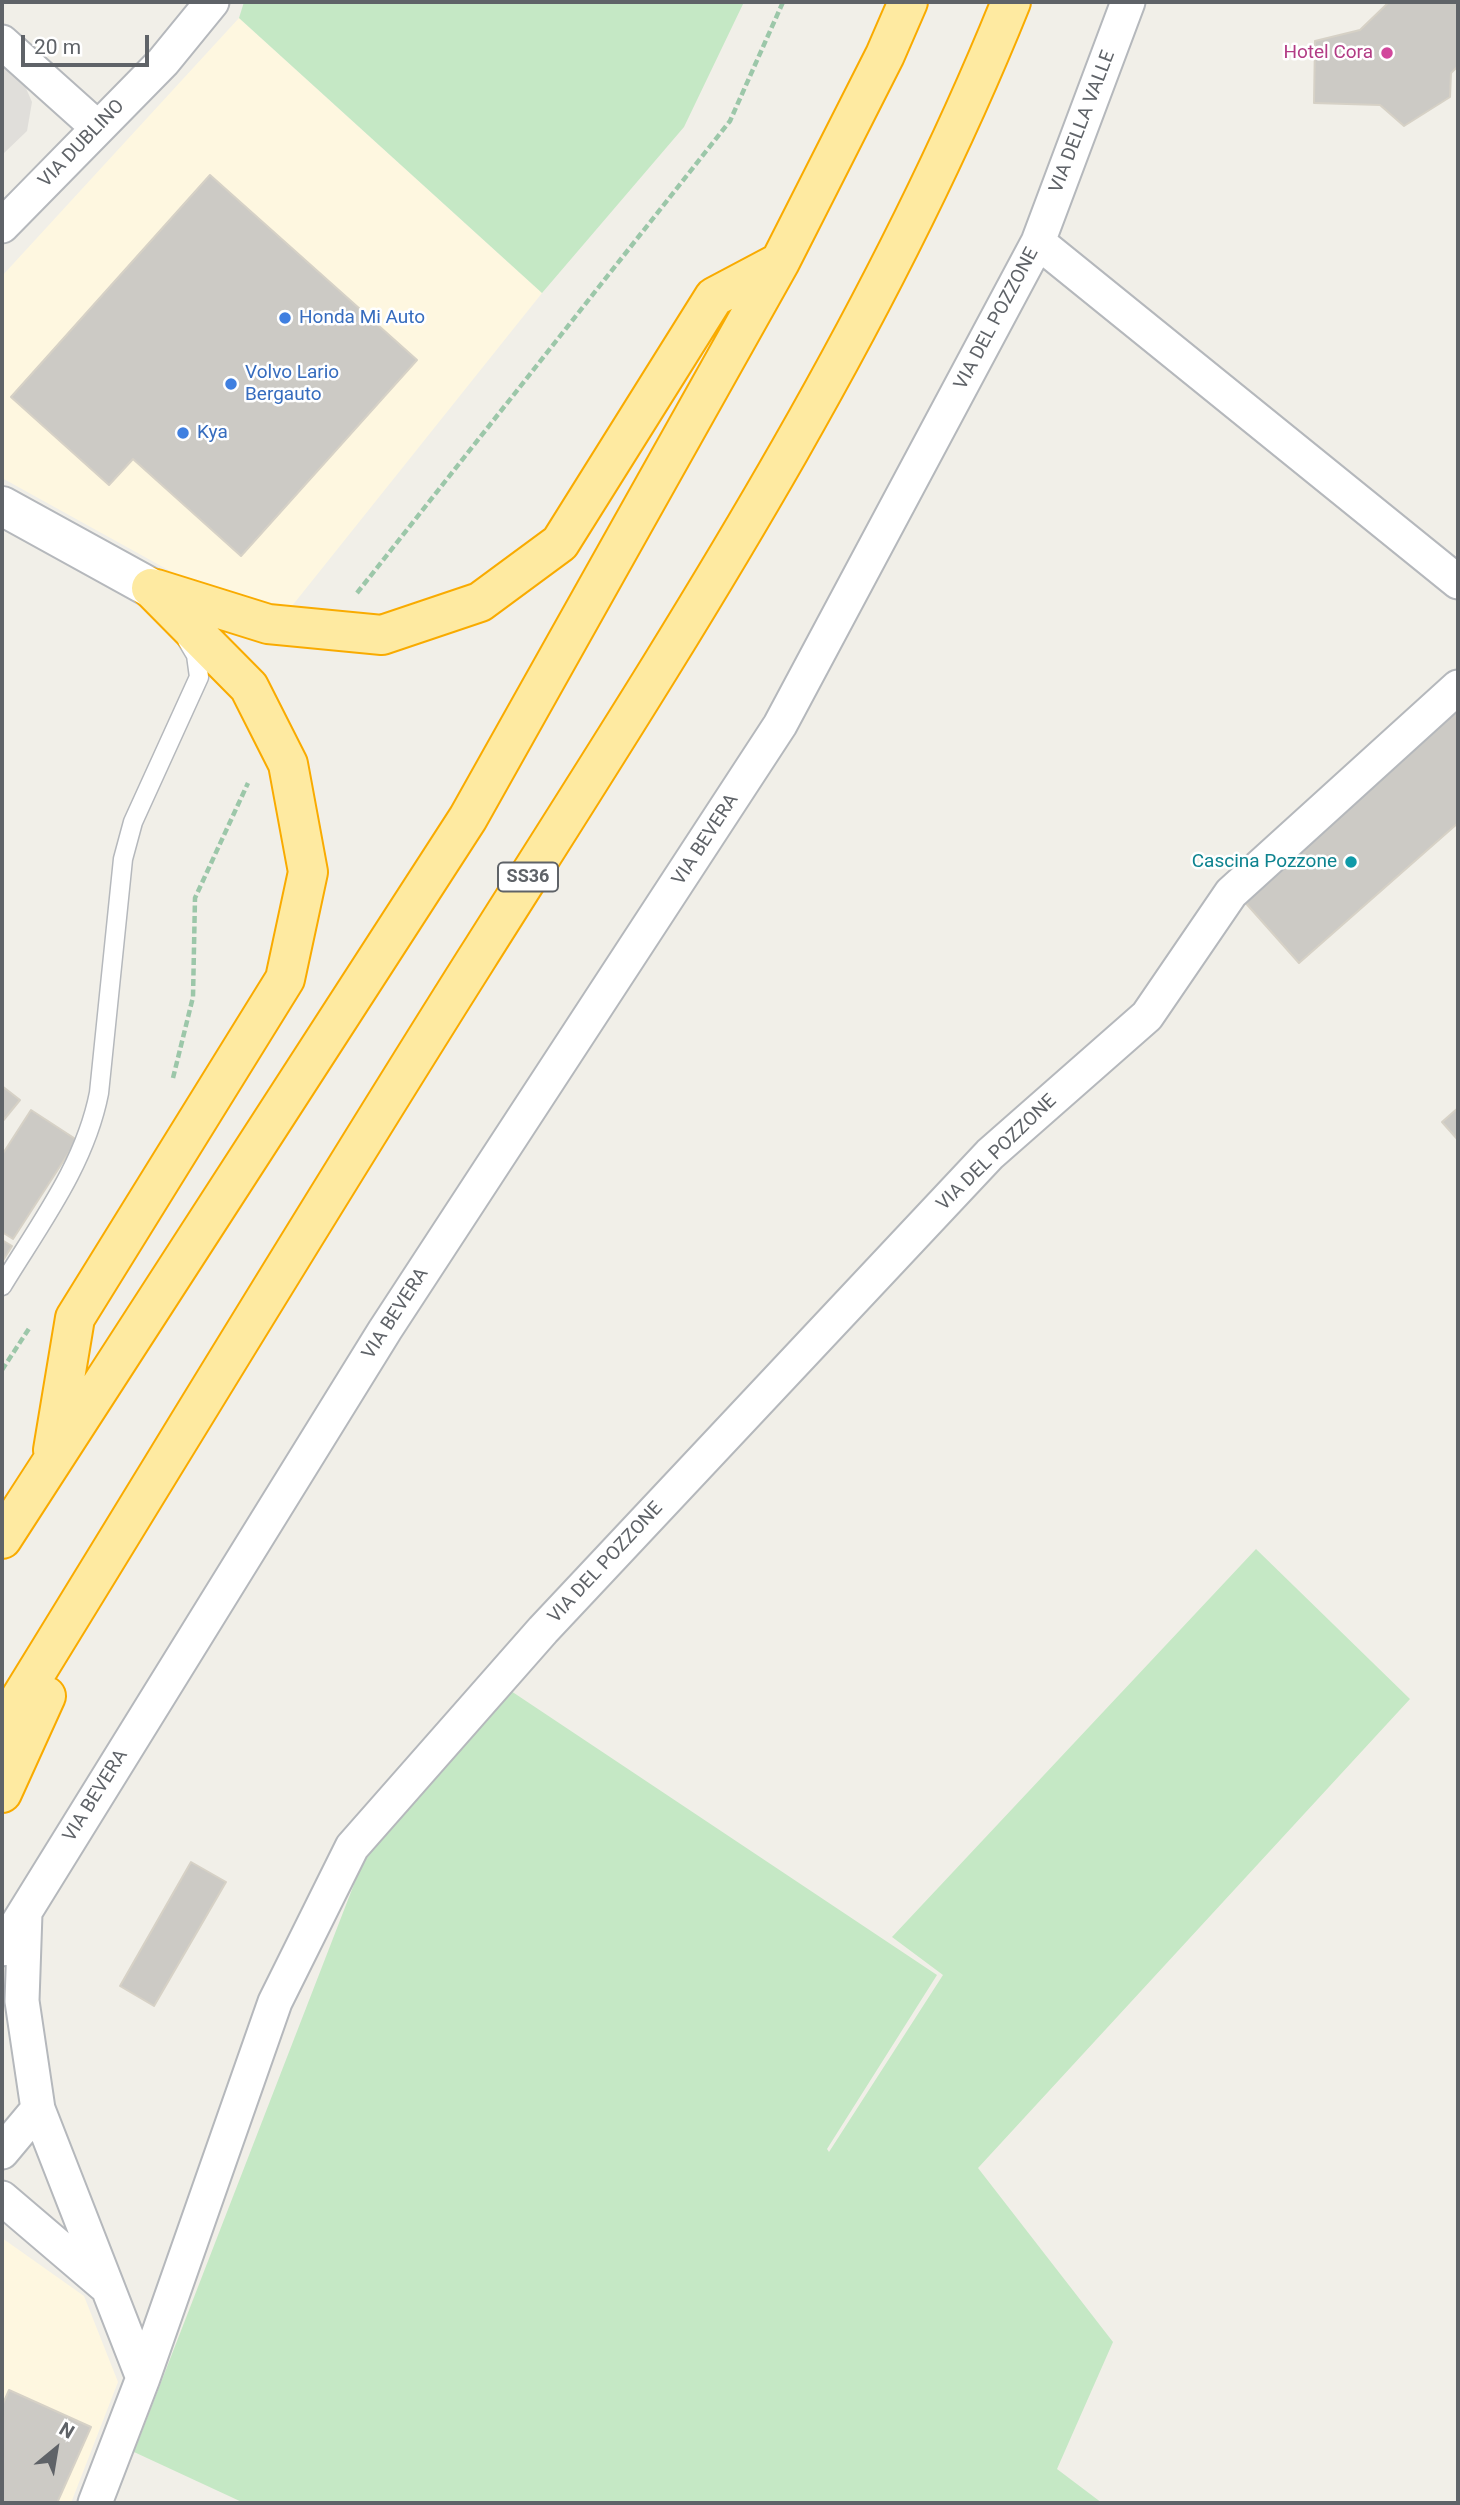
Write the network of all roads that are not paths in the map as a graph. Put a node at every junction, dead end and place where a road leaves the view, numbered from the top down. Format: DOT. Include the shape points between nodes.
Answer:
graph roads {
  1 [pos="212,2"];
  2 [pos="908,2"];
  3 [pos="1011,2"];
  4 [pos="1128,2"];
  5 [pos="2,42"];
  6 [pos="98,128"];
  7 [pos="2,226"];
  8 [pos="1038,242"];
  9 [pos="780,262"];
  10 [pos="2,506"];
  11 [pos="1458,582"];
  12 [pos="151,588"];
  13 [pos="1458,687"];
  14 [pos="780,725"];
  15 [pos="2,1286"];
  16 [pos="51,1464"];
  17 [pos="2,1539"];
  18 [pos="113,1548"];
  19 [pos="2,1728"];
  20 [pos="2,1793"];
  21 [pos="25,1913"];
  22 [pos="2,1949"];
  23 [pos="38,2109"];
  24 [pos="2,2152"];
  25 [pos="2,2198"];
  26 [pos="106,2287"];
  27 [pos="144,2378"];
  28 [pos="95,2503"];
  1 -- 6 [label="street, VIA DUBLINO" via="163,62"];
  2 -- 9 [label="highway"];
  3 -- 18 [label="highway, SS36" via="856,336 676,643"];
  4 -- 8 [label="street, VIA DELLA VALLE"];
  5 -- 6 [label="street"];
  6 -- 7 [label="street, VIA DUBLINO"];
  8 -- 11 [label="street, VIA DEL POZZONE"];
  8 -- 14 [label="street, VIA DEL POZZONE"];
  9 -- 12 [label="highway" via="714,297 561,543 480,602 382,635 268,624"];
  9 -- 16 [label="highway" via="468,818"];
  10 -- 12 [label="street"];
  12 -- 15 [label="lane" via="196,655 199,677 133,822 123,859 93,1124 64,1185"];
  12 -- 16 [label="highway" via="249,687 288,764 308,872 285,979 75,1318"];
  13 -- 27 [label="street, VIA DEL POZZONE" via="1231,893 1147,1016 990,1154 543,1630 352,1847 275,2002"];
  14 -- 21 [label="street, VIA BEVERA" via="385,1330"];
  16 -- 17 [label="highway"];
  18 -- 19 [label="highway, SS36"];
  18 -- 20 [label="highway"];
  21 -- 22 [label="street, VIA BEVERA"];
  21 -- 23 [label="street, VIA BEVERA" via="22,2001"];
  23 -- 24 [label="street"];
  23 -- 26 [label="street, VIA BEVERA"];
  25 -- 26 [label="street, VIA BEVERA"];
  26 -- 27 [label="street, VIA BEVERA"];
  27 -- 28 [label="street"];
}
